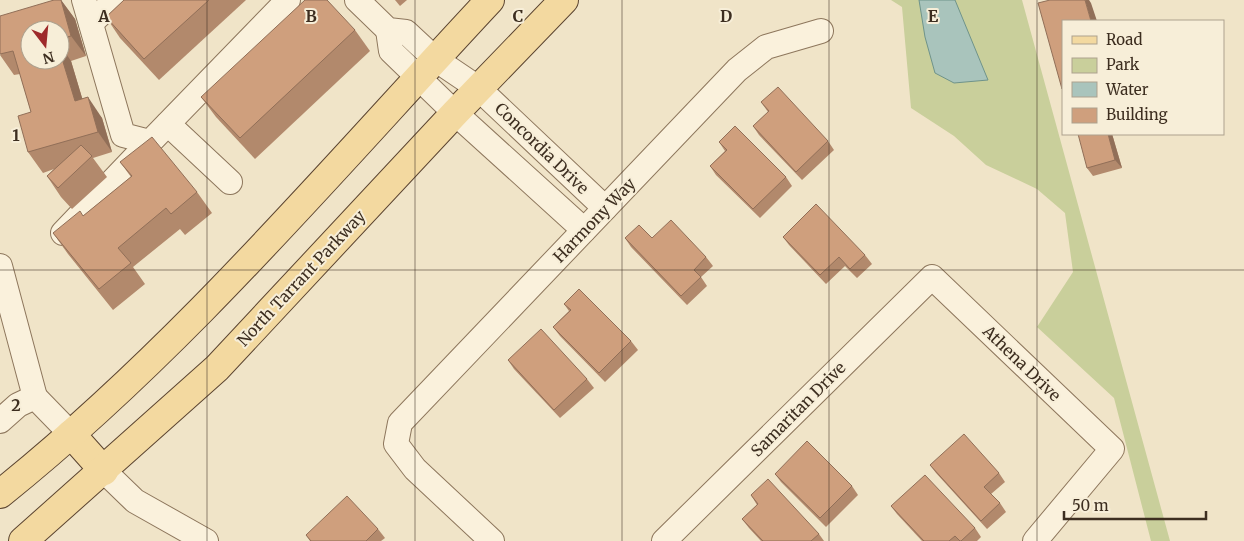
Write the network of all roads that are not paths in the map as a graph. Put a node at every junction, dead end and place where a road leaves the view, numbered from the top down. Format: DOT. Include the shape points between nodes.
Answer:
graph roads {
  1 [pos="84,0"];
  2 [pos="115,0"];
  3 [pos="288,0"];
  4 [pos="357,0"];
  5 [pos="490,0"];
  6 [pos="564,0"];
  7 [pos="91,23"];
  8 [pos="821,31"];
  9 [pos="426,68"];
  10 [pos="478,88"];
  11 [pos="455,113"];
  12 [pos="168,124"];
  13 [pos="150,142"];
  14 [pos="230,182"];
  15 [pos="605,208"];
  16 [pos="584,230"];
  17 [pos="64,234"];
  18 [pos="0,266"];
  19 [pos="932,277"];
  20 [pos="35,397"];
  21 [pos="0,421"];
  22 [pos="71,434"];
  23 [pos="104,471"];
  24 [pos="0,494"];
  25 [pos="23,541"];
  26 [pos="206,541"];
  27 [pos="492,541"];
  28 [pos="664,541"];
  29 [pos="1036,541"];
  1 -- 7 [label="street"];
  2 -- 7 [label="street"];
  3 -- 12 [label="street"];
  4 -- 9 [label="street" via="388,30 406,32"];
  5 -- 9 [label="main road"];
  6 -- 10 [label="main road, North Tarrant Parkway"];
  7 -- 13 [label="street" via="123,135"];
  8 -- 15 [label="street, Harmony Way" via="766,46 737,70"];
  9 -- 10 [label="street, Concordia Drive"];
  9 -- 11 [label="street, Concordia Drive"];
  9 -- 22 [label="main road" via="236,274 107,404"];
  10 -- 11 [label="main road, North Tarrant Parkway"];
  10 -- 15 [label="street, Concordia Drive"];
  11 -- 16 [label="street, Concordia Drive"];
  11 -- 23 [label="main road, North Tarrant Parkway" via="217,368"];
  12 -- 13 [label="street"];
  12 -- 14 [label="street"];
  13 -- 17 [label="street"];
  15 -- 16 [label="street, Harmony Way"];
  16 -- 27 [label="street, Harmony Way" via="400,423 396,444 415,469"];
  18 -- 20 [label="street"];
  19 -- 28 [label="street, Samaritan Drive"];
  19 -- 29 [label="street, Athena Drive" via="1112,449"];
  20 -- 21 [label="street" via="18,405"];
  20 -- 22 [label="street"];
  22 -- 23 [label="main road"];
  22 -- 24 [label="main road"];
  23 -- 25 [label="main road, North Tarrant Parkway"];
  23 -- 26 [label="street" via="135,501"];
}
